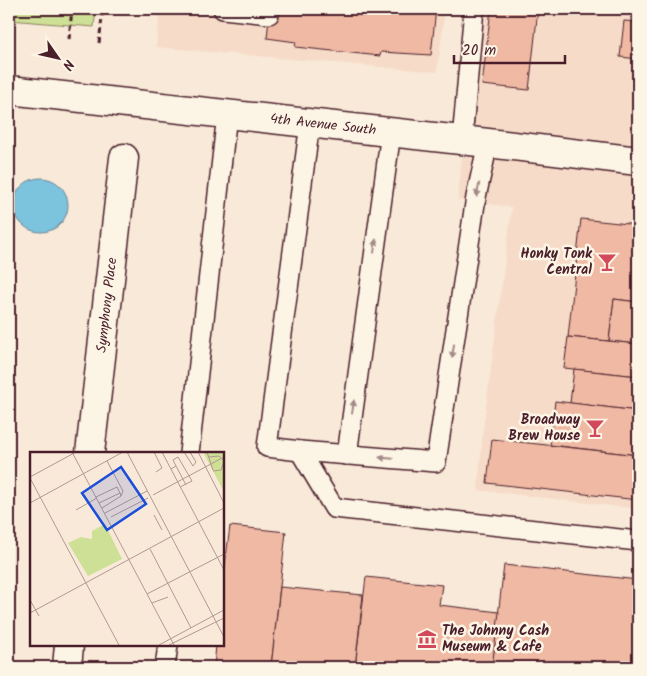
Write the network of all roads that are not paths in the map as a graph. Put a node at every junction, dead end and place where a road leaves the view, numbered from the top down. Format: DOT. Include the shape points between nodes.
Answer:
graph roads {
  1 [pos="223,9"];
  2 [pos="474,9"];
  3 [pos="269,14"];
  4 [pos="9,90"];
  5 [pos="227,114"];
  6 [pos="310,123"];
  7 [pos="391,132"];
  8 [pos="475,141"];
  9 [pos="124,158"];
  10 [pos="638,161"];
  11 [pos="300,451"];
  12 [pos="90,452"];
  13 [pos="189,452"];
  14 [pos="347,455"];
  15 [pos="638,541"];
  16 [pos="69,646"];
  17 [pos="168,646"];
  18 [pos="66,667"];
  19 [pos="165,667"];
  1 -- 3 [label="lane"];
  2 -- 8 [label="lane"];
  4 -- 5 [label="street, 4th Avenue South"];
  5 -- 6 [label="street, 4th Avenue South"];
  5 -- 13 [label="lane"];
  6 -- 7 [label="street, 4th Avenue South"];
  6 -- 11 [label="lane" via="267,447"];
  7 -- 8 [label="street, 4th Avenue South"];
  14 -- 7 [label="lane, one-way"];
  8 -- 10 [label="street, 4th Avenue South"];
  8 -- 14 [label="lane, one-way" via="476,197 436,462"];
  9 -- 12 [label="street, Symphony Place"];
  11 -- 14 [label="lane"];
  11 -- 15 [label="lane" via="334,508"];
  16 -- 18 [label="street"];
  17 -- 19 [label="lane"];
}
